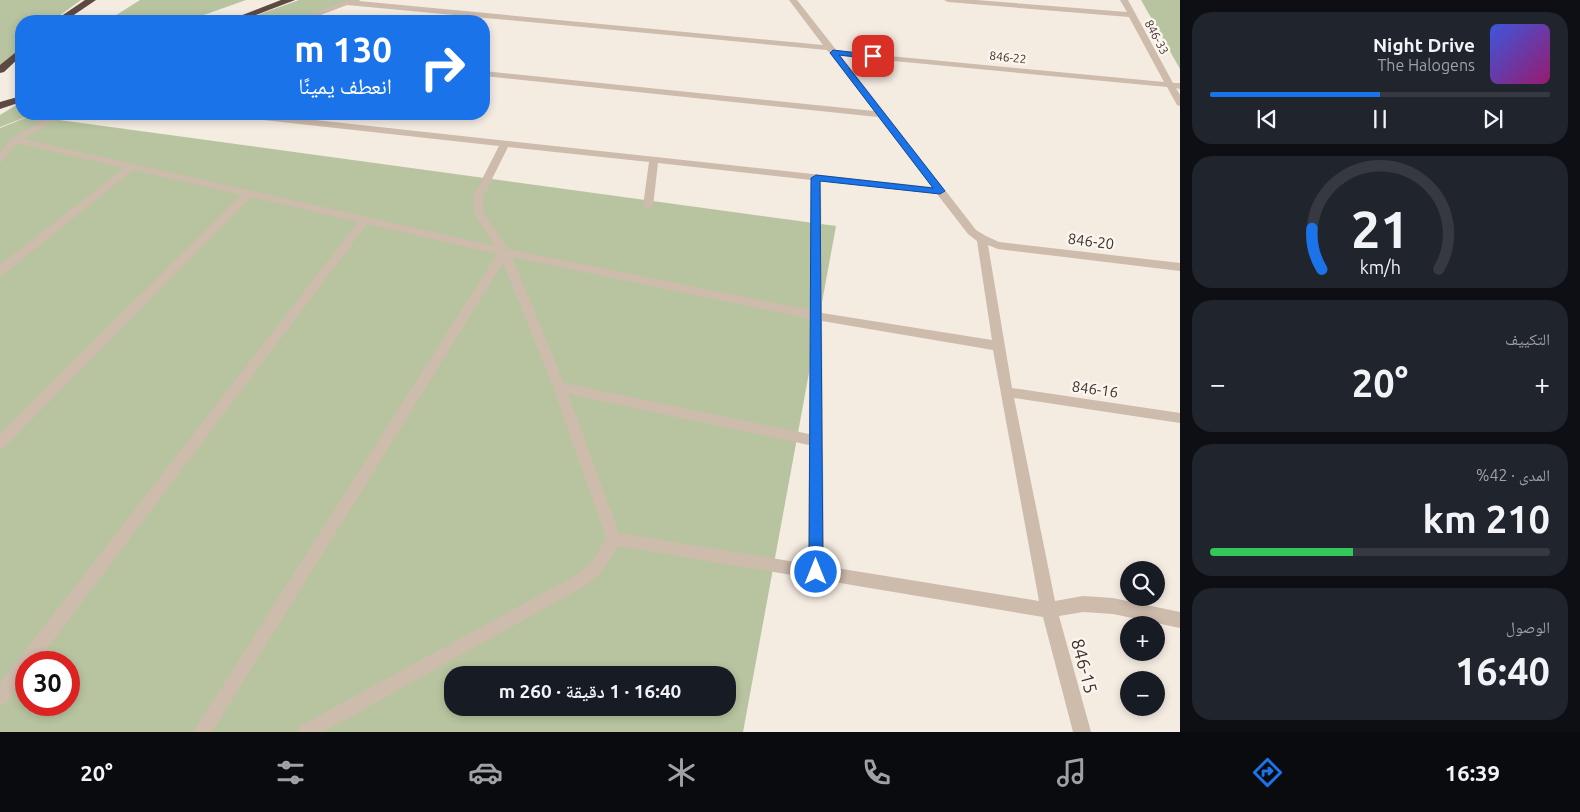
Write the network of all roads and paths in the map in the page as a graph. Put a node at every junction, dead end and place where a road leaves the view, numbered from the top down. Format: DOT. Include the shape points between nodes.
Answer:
graph roads {
  1 [pos="91,0"];
  2 [pos="290,0"];
  3 [pos="793,0"];
  4 [pos="948,0"];
  5 [pos="1124,0"];
  6 [pos="350,1"];
  7 [pos="69,15"];
  8 [pos="249,15"];
  9 [pos="314,15"];
  10 [pos="488,15"];
  11 [pos="490,15"];
  12 [pos="1133,16"];
  13 [pos="832,50"];
  14 [pos="15,56"];
  15 [pos="0,70"];
  16 [pos="490,75"];
  17 [pos="1170,86"];
  18 [pos="1180,86"];
  19 [pos="15,101"];
  20 [pos="1180,103"];
  21 [pos="0,106"];
  22 [pos="880,114"];
  23 [pos="50,120"];
  24 [pos="292,120"];
  25 [pos="16,140"];
  26 [pos="505,143"];
  27 [pos="0,159"];
  28 [pos="654,160"];
  29 [pos="131,167"];
  30 [pos="816,178"];
  31 [pos="940,191"];
  32 [pos="248,194"];
  33 [pos="648,206"];
  34 [pos="364,220"];
  35 [pos="982,239"];
  36 [pos="504,252"];
  37 [pos="1180,267"];
  38 [pos="0,270"];
  39 [pos="817,316"];
  40 [pos="999,346"];
  41 [pos="559,387"];
  42 [pos="1006,392"];
  43 [pos="1180,418"];
  44 [pos="816,440"];
  45 [pos="0,443"];
  46 [pos="614,539"];
  47 [pos="816,572"];
  48 [pos="1049,610"];
  49 [pos="1180,620"];
  50 [pos="35,651"];
  51 [pos="15,677"];
  52 [pos="0,697"];
  53 [pos="202,732"];
  54 [pos="306,732"];
  55 [pos="1082,732"];
  1 -- 7 [label="highway"];
  2 -- 8 [label="highway"];
  3 -- 13 [label="street"];
  4 -- 12 [label="street"];
  5 -- 12 [label="street, 846-33"];
  6 -- 9 [label="street"];
  6 -- 10 [label="street, 846-22"];
  11 -- 13 [label="street, 846-22"];
  12 -- 17 [label="street, 846-33"];
  13 -- 17 [label="street, 846-22"];
  13 -- 22 [label="street"];
  14 -- 15 [label="highway"];
  16 -- 22 [label="street"];
  17 -- 18 [label="street, 846-22"];
  17 -- 20 [label="street, 846-33"];
  19 -- 21 [label="highway"];
  22 -- 31 [label="street"];
  23 -- 25 [label="street"];
  24 -- 26 [label="street"];
  25 -- 27 [label="street"];
  25 -- 29 [label="street"];
  26 -- 28 [label="street"];
  26 -- 36 [label="street" via="478,197 479,214"];
  28 -- 30 [label="street"];
  28 -- 33 [label="street"];
  29 -- 32 [label="street"];
  29 -- 38 [label="street"];
  30 -- 31 [label="street"];
  30 -- 39 [label="street"];
  31 -- 35 [label="street" via="972,232"];
  32 -- 34 [label="street"];
  32 -- 45 [label="street"];
  34 -- 36 [label="street"];
  34 -- 50 [label="street"];
  35 -- 37 [label="street, 846-20" via="998,245"];
  35 -- 40 [label="street, 846-15"];
  36 -- 39 [label="street"];
  36 -- 41 [label="street"];
  36 -- 53 [label="street"];
  39 -- 40 [label="street"];
  39 -- 44 [label="street"];
  40 -- 42 [label="street, 846-15"];
  41 -- 44 [label="street"];
  41 -- 46 [label="street"];
  42 -- 43 [label="street, 846-16"];
  42 -- 48 [label="street, 846-15"];
  44 -- 47 [label="street"];
  46 -- 47 [label="street"];
  46 -- 54 [label="street" via="599,564 583,579"];
  47 -- 48 [label="street"];
  48 -- 49 [label="street" via="1083,604 1113,606"];
  48 -- 55 [label="street, 846-15"];
  51 -- 52 [label="street"];
}
